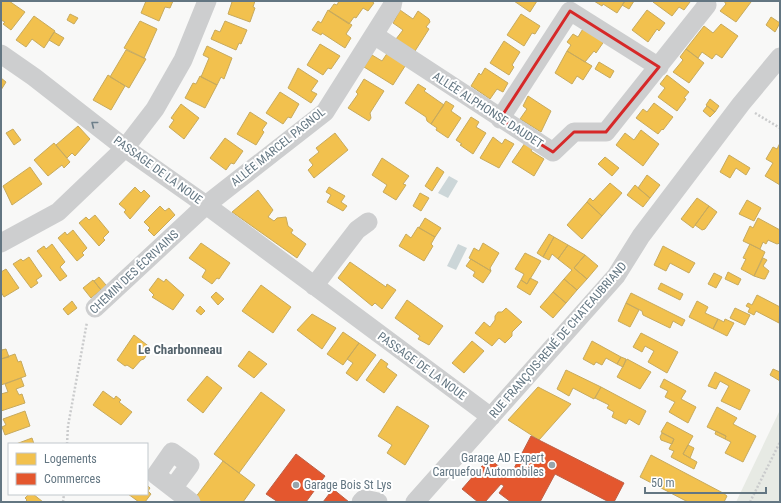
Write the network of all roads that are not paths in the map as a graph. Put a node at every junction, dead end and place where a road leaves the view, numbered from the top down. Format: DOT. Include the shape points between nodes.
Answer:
graph roads {
  1 [pos="207,1"];
  2 [pos="393,1"];
  3 [pos="706,1"];
  4 [pos="374,35"];
  5 [pos="1,54"];
  6 [pos="780,57"];
  7 [pos="659,67"];
  8 [pos="500,119"];
  9 [pos="125,148"];
  10 [pos="206,205"];
  11 [pos="368,222"];
  12 [pos="1,243"];
  13 [pos="314,286"];
  14 [pos="95,308"];
  15 [pos="491,417"];
  16 [pos="173,488"];
  17 [pos="191,502"];
  18 [pos="361,502"];
  19 [pos="378,502"];
  20 [pos="415,502"];
  1 -- 9 [label="street" via="183,60 155,109"];
  2 -- 4 [label="street, ALLÉE MARCEL PAGNOL"];
  3 -- 7 [label="street, ALLÉE ALPHONSE DAUDET" via="707,5"];
  4 -- 8 [label="street, ALLÉE ALPHONSE DAUDET"];
  4 -- 10 [label="street, ALLÉE MARCEL PAGNOL" via="326,112"];
  9 -- 5 [label="street, PASSAGE DE LA NOUE, one-way"];
  6 -- 15 [label="street, RUE FRANÇOIS-RENÉ DE CHATEAUBRIAND" via="641,236 616,276"];
  7 -- 8 [label="street, ALLÉE ALPHONSE DAUDET" via="606,132 574,132 553,152"];
  7 -- 8 [label="street" via="570,11"];
  9 -- 10 [label="street, PASSAGE DE LA NOUE"];
  9 -- 12 [label="street" via="58,212"];
  10 -- 13 [label="street, PASSAGE DE LA NOUE"];
  10 -- 14 [label="street, CHEMIN DES ÉCRIVAINS"];
  11 -- 13 [label="street" via="357,230"];
  13 -- 15 [label="street, PASSAGE DE LA NOUE"];
  15 -- 20 [label="street, RUE FRANÇOIS-RENÉ DE CHATEAUBRIAND"];
  16 -- 17 [label="street"];
  18 -- 19 [label="street" via="364,499"];
}
